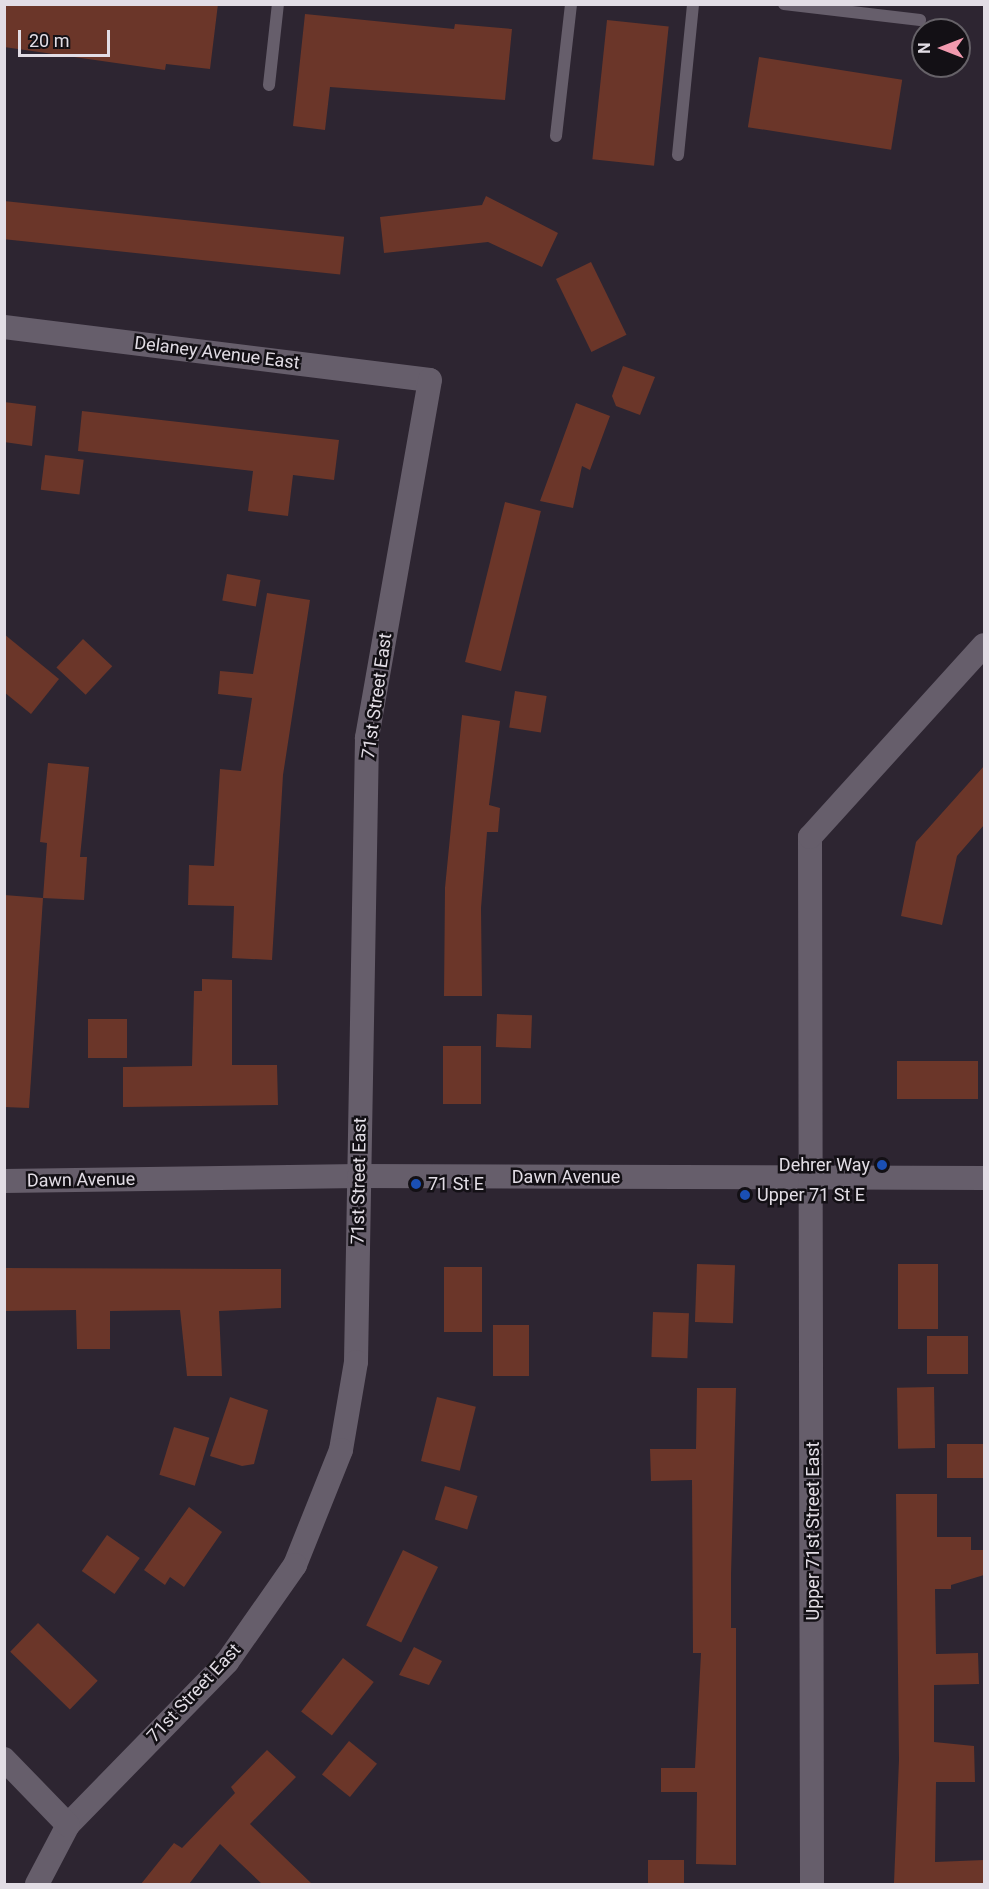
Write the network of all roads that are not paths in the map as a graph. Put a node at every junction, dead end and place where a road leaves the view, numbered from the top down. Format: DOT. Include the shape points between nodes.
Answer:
graph roads {
  1 [pos="278,4"];
  2 [pos="571,4"];
  3 [pos="693,4"];
  4 [pos="784,4"];
  5 [pos="911,19"];
  6 [pos="269,86"];
  7 [pos="556,136"];
  8 [pos="678,155"];
  9 [pos="4,327"];
  10 [pos="430,380"];
  11 [pos="984,645"];
  12 [pos="359,1176"];
  13 [pos="815,1178"];
  14 [pos="984,1178"];
  15 [pos="4,1181"];
  16 [pos="4,1759"];
  17 [pos="68,1825"];
  18 [pos="37,1884"];
  19 [pos="812,1884"];
  1 -- 6 [label="lane"];
  2 -- 7 [label="lane"];
  3 -- 8 [label="lane"];
  4 -- 5 [label="lane"];
  9 -- 10 [label="street, Delaney Avenue East"];
  10 -- 12 [label="street, 71st Street East" via="367,738"];
  11 -- 13 [label="street" via="810,837"];
  12 -- 13 [label="street, Dawn Avenue"];
  12 -- 15 [label="street, Dawn Avenue"];
  12 -- 17 [label="street, 71st Street East" via="356,1362 340,1450 295,1565 227,1662"];
  13 -- 14 [label="street, Dawn Avenue"];
  13 -- 19 [label="street, Upper 71st Street East"];
  16 -- 17 [label="street"];
  17 -- 18 [label="street, 71st Street East"];
}
